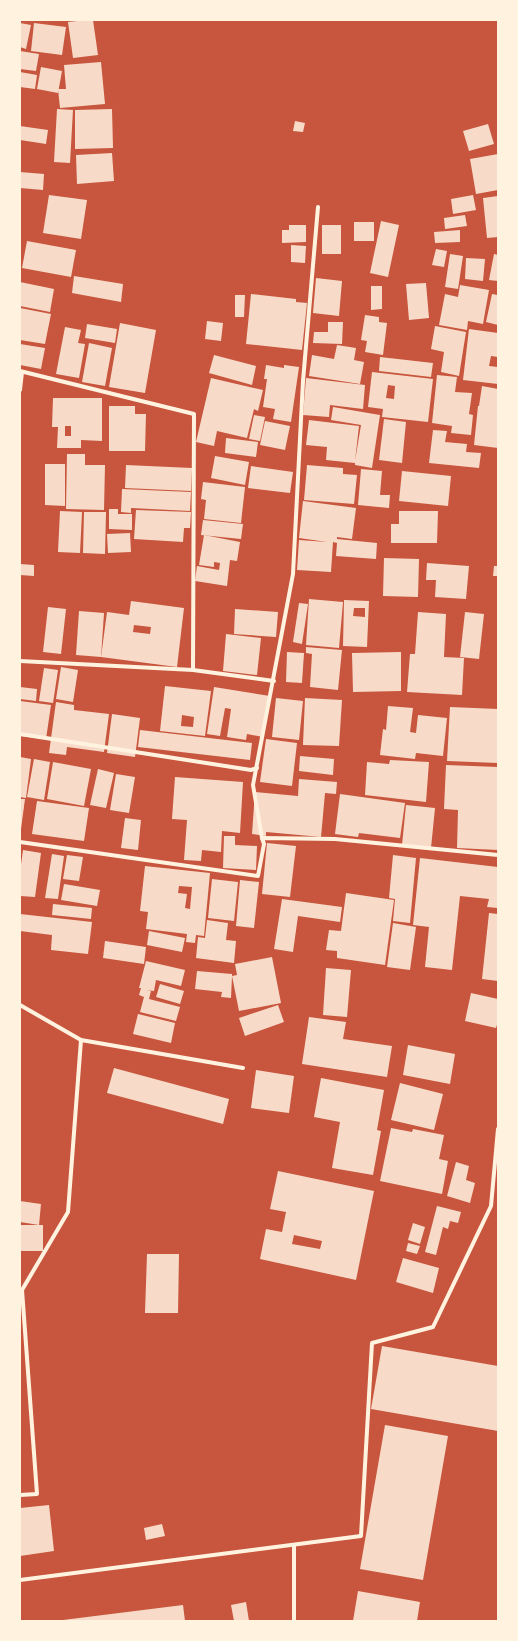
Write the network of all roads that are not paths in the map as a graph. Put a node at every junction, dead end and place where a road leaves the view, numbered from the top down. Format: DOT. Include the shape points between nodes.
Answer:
graph roads {
  1 [pos="318,207"];
  2 [pos="21,371"];
  3 [pos="20,390"];
  4 [pos="20,661"];
  5 [pos="193,670"];
  6 [pos="274,681"];
  7 [pos="20,734"];
  8 [pos="257,768"];
  9 [pos="262,838"];
  10 [pos="20,842"];
  11 [pos="498,855"];
  12 [pos="20,1004"];
  13 [pos="81,1040"];
  14 [pos="243,1068"];
  15 [pos="498,1129"];
  16 [pos="20,1495"];
  17 [pos="294,1545"];
  18 [pos="20,1580"];
  19 [pos="294,1621"];
  1 -- 6 [label="street" via="303,382 293,574"];
  2 -- 3 [label="street"];
  2 -- 5 [label="street" via="194,414"];
  4 -- 5 [label="street"];
  5 -- 6 [label="street"];
  6 -- 8 [label="street"];
  7 -- 8 [label="street" via="243,769"];
  8 -- 9 [label="street" via="254,785"];
  9 -- 10 [label="street" via="264,844 258,876"];
  9 -- 11 [label="street" via="335,839"];
  12 -- 13 [label="street"];
  13 -- 14 [label="street"];
  13 -- 16 [label="street" via="68,1212 22,1290 38,1494"];
  15 -- 17 [label="street" via="491,1206 434,1327 372,1343 361,1536"];
  17 -- 18 [label="street"];
  17 -- 19 [label="street"];
}
